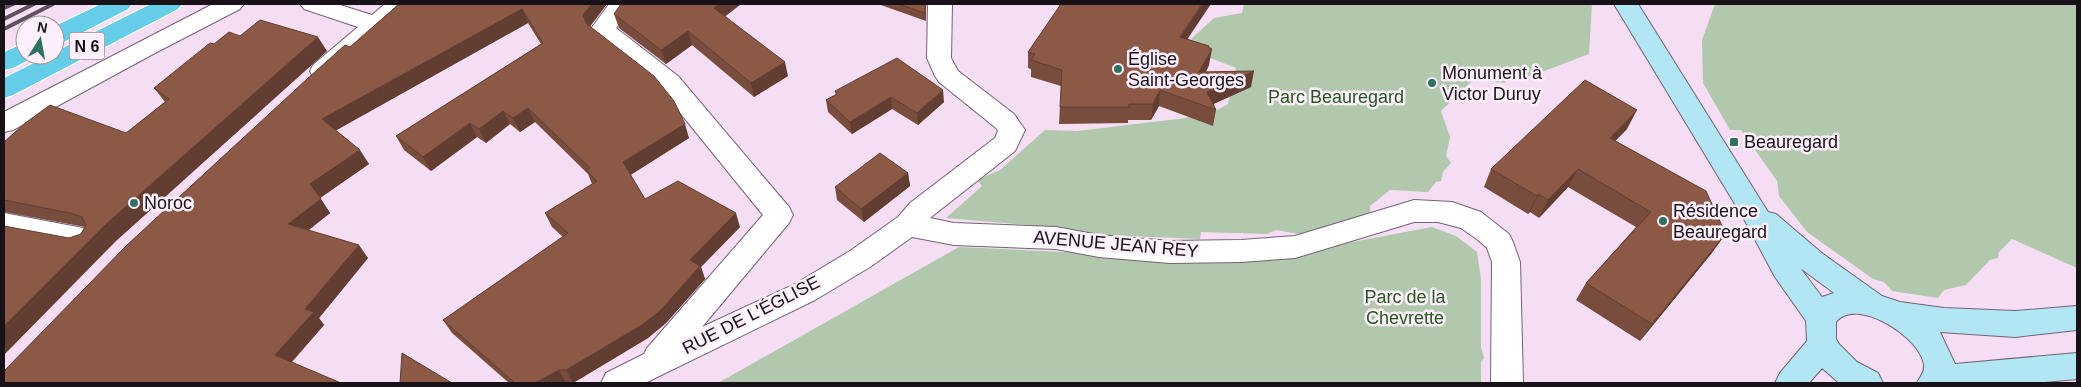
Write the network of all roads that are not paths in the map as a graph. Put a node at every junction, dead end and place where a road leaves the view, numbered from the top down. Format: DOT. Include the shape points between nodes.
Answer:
graph roads {
  1 [pos="120,4"];
  2 [pos="170,4"];
  3 [pos="232,4"];
  4 [pos="312,4"];
  5 [pos="399,4"];
  6 [pos="621,4"];
  7 [pos="940,4"];
  8 [pos="1626,4"];
  9 [pos="376,24"];
  10 [pos="65,31"];
  11 [pos="306,85"];
  12 [pos="4,89"];
  13 [pos="4,123"];
  14 [pos="1755,213"];
  15 [pos="4,224"];
  16 [pos="908,225"];
  17 [pos="83,239"];
  18 [pos="1885,309"];
  19 [pos="2077,318"];
  20 [pos="1822,331"];
  21 [pos="651,365"];
  22 [pos="2077,366"];
  23 [pos="1935,381"];
  24 [pos="617,383"];
  25 [pos="1507,383"];
  26 [pos="1791,383"];
  27 [pos="1867,383"];
  1 -- 10 [label="main road, N 6"];
  2 -- 12 [label="main road, N 6"];
  3 -- 13 [label="street"];
  4 -- 9 [label="street"];
  5 -- 9 [label="street"];
  6 -- 21 [label="street" via="602,30 669,82 778,215"];
  7 -- 16 [label="street, RUE DE L'ÉGLISE" via="939,58 948,76 1012,130 1006,144"];
  8 -- 14 [label="main road"];
  9 -- 11 [label="street"];
  14 -- 18 [label="main road" via="1812,262"];
  14 -- 20 [label="main road"];
  15 -- 17 [label="street"];
  16 -- 21 [label="street, RUE DE L'ÉGLISE" via="805,292"];
  16 -- 25 [label="street, AVENUE JEAN REY" via="954,234 1056,238 1099,246 1170,252 1241,251 1295,247 1414,211 1452,214 1470,220 1488,232 1499,242 1506,262"];
  18 -- 19 [label="main road" via="1944,320 2015,324"];
  18 -- 20 [label="main road" via="1854,301 1838,304 1827,310"];
  18 -- 23 [label="main road" via="1915,325 1928,338 1937,352 1940,366"];
  20 -- 26 [label="main road"];
  20 -- 27 [label="main road" via="1831,357"];
  21 -- 24 [label="street, RUE DE L'ÉGLISE"];
  22 -- 23 [label="main road"];
}
